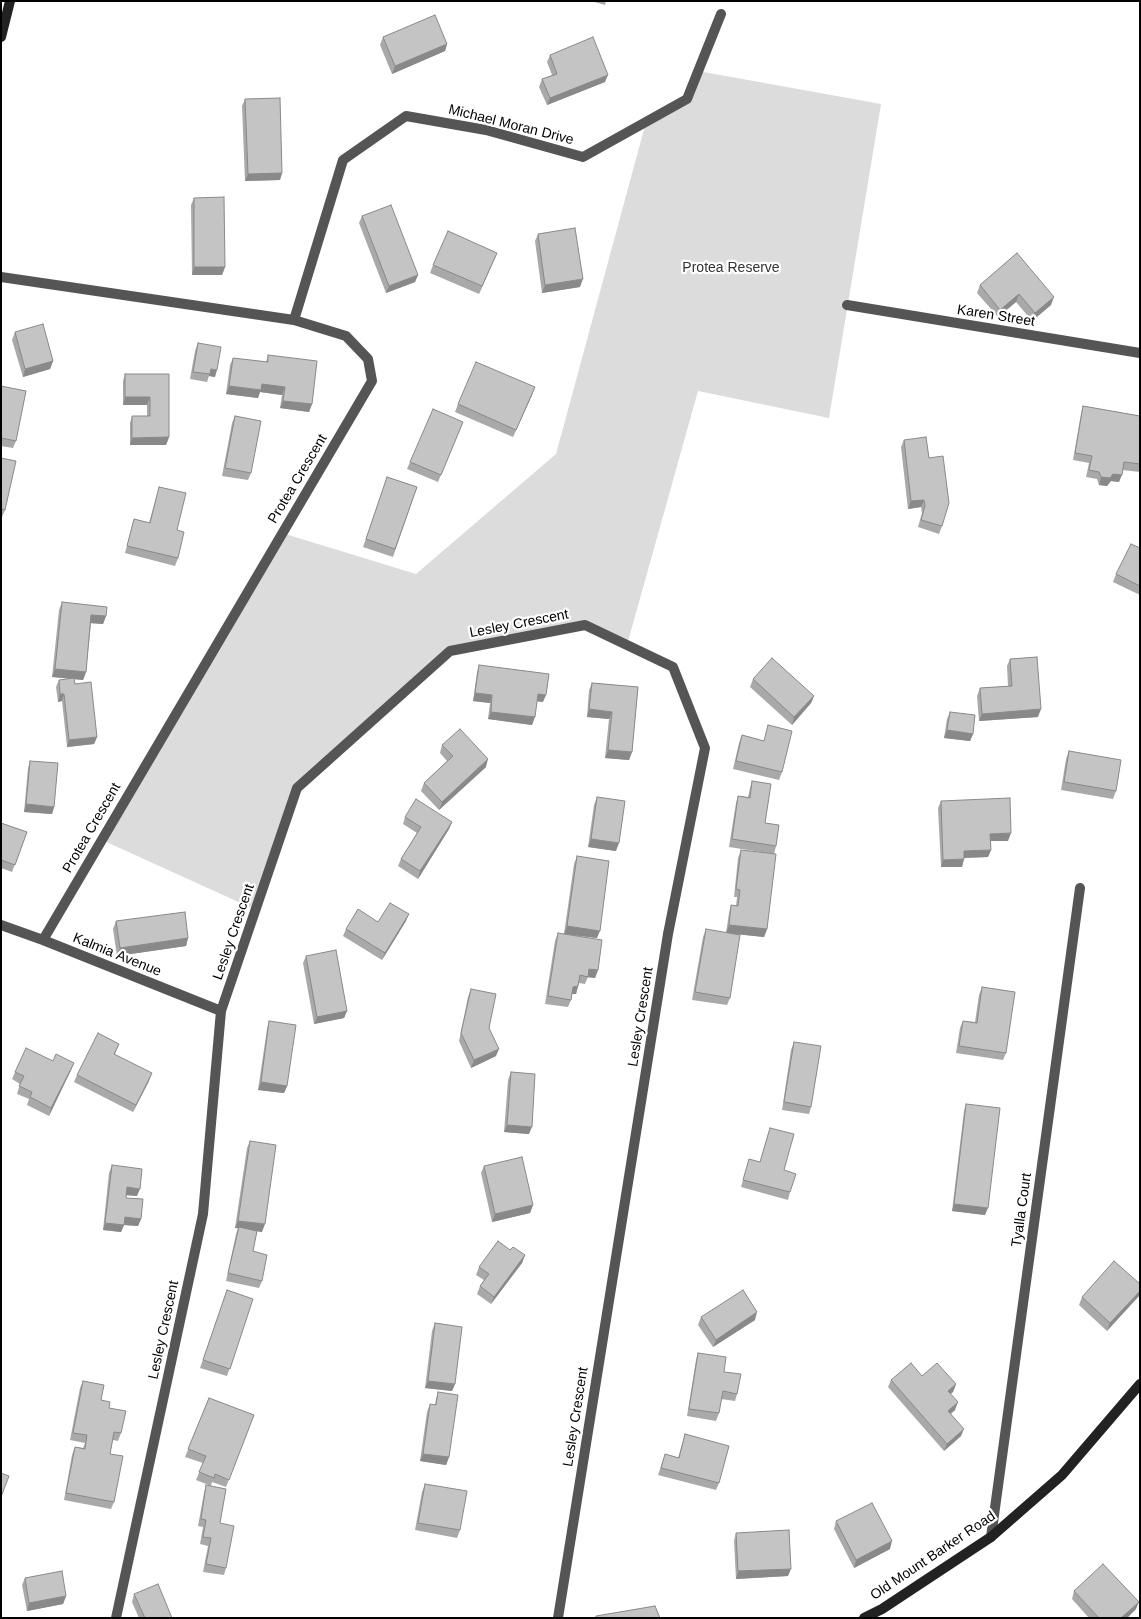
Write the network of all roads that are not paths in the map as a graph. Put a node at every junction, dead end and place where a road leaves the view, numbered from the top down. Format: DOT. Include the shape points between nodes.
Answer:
graph roads {
  1 [pos="10,1"];
  2 [pos="721,14"];
  3 [pos="1,37"];
  4 [pos="1,277"];
  5 [pos="847,305"];
  6 [pos="294,320"];
  7 [pos="1140,354"];
  8 [pos="1080,888"];
  9 [pos="1,926"];
  10 [pos="43,940"];
  11 [pos="222,1011"];
  12 [pos="1140,1384"];
  13 [pos="991,1537"];
  14 [pos="116,1618"];
  15 [pos="558,1618"];
  16 [pos="864,1618"];
  1 -- 3 [label="main road"];
  2 -- 6 [label="street, Michael Moran Drive" via="687,99 583,157 486,130 406,116 343,160"];
  4 -- 6 [label="street, Protea Crescent"];
  5 -- 7 [label="street, Karen Street"];
  6 -- 10 [label="street, Protea Crescent" via="346,336 368,360 372,381"];
  8 -- 13 [label="street, Tyalla Court"];
  9 -- 10 [label="street, Kalmia Avenue"];
  10 -- 11 [label="street, Kalmia Avenue"];
  11 -- 14 [label="street, Lesley Crescent" via="203,1214"];
  11 -- 15 [label="street, Lesley Crescent" via="298,788 450,651 585,625 673,666 705,748 668,934"];
  12 -- 13 [label="main road, Old Mount Barker Road" via="1062,1475"];
  13 -- 16 [label="main road, Old Mount Barker Road"];
}
